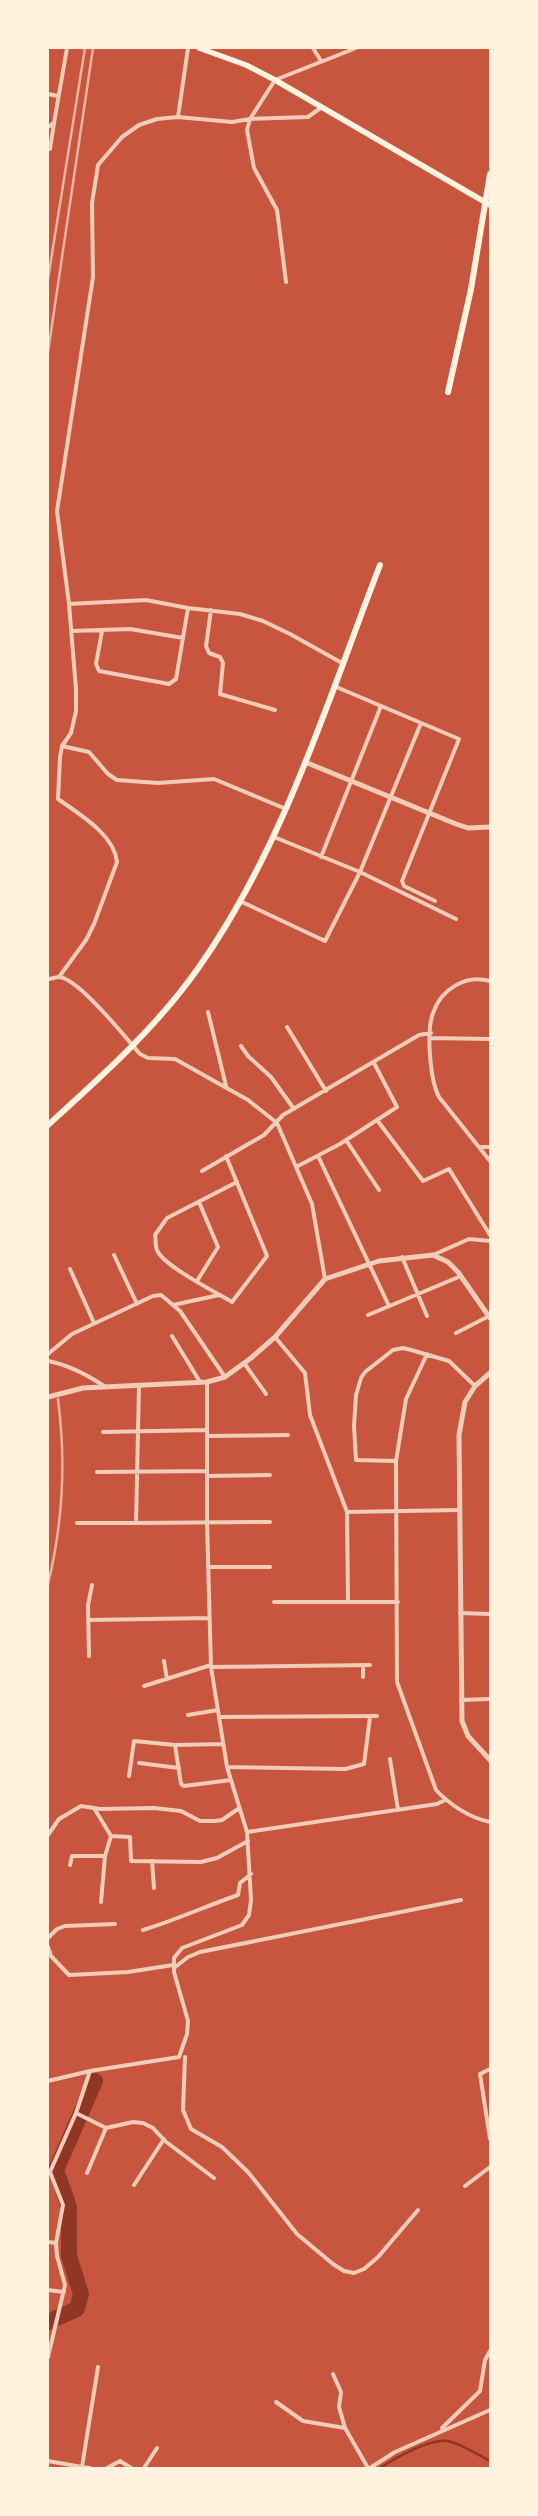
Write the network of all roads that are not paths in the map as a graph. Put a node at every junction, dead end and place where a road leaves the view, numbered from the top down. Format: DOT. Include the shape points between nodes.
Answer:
graph roads {
  1 [pos="67,48"];
  2 [pos="188,48"];
  3 [pos="200,48"];
  4 [pos="313,48"];
  5 [pos="356,48"];
  6 [pos="343,50"];
  7 [pos="321,61"];
  8 [pos="275,80"];
  9 [pos="48,94"];
  10 [pos="58,96"];
  11 [pos="322,107"];
  12 [pos="178,117"];
  13 [pos="250,119"];
  14 [pos="54,122"];
  15 [pos="48,127"];
  16 [pos="48,149"];
  17 [pos="490,174"];
  18 [pos="488,204"];
  19 [pos="286,282"];
  20 [pos="448,392"];
  21 [pos="380,565"];
  22 [pos="69,604"];
  23 [pos="188,608"];
  24 [pos="211,610"];
  25 [pos="102,631"];
  26 [pos="71,632"];
  27 [pos="183,638"];
  28 [pos="342,663"];
  29 [pos="334,686"];
  30 [pos="380,706"];
  31 [pos="275,710"];
  32 [pos="421,722"];
  33 [pos="62,746"];
  34 [pos="305,762"];
  35 [pos="351,780"];
  36 [pos="392,797"];
  37 [pos="286,809"];
  38 [pos="428,813"];
  39 [pos="490,827"];
  40 [pos="274,837"];
  41 [pos="321,857"];
  42 [pos="360,872"];
  43 [pos="435,901"];
  44 [pos="242,902"];
  45 [pos="456,919"];
  46 [pos="59,977"];
  47 [pos="48,979"];
  48 [pos="490,982"];
  49 [pos="208,1012"];
  50 [pos="286,1028"];
  51 [pos="431,1032"];
  52 [pos="430,1038"];
  53 [pos="490,1039"];
  54 [pos="133,1046"];
  55 [pos="241,1046"];
  56 [pos="374,1063"];
  57 [pos="226,1086"];
  58 [pos="326,1091"];
  59 [pos="294,1109"];
  60 [pos="377,1120"];
  61 [pos="277,1123"];
  62 [pos="48,1125"];
  63 [pos="346,1140"];
  64 [pos="490,1147"];
  65 [pos="481,1148"];
  66 [pos="226,1156"];
  67 [pos="318,1156"];
  68 [pos="490,1161"];
  69 [pos="296,1167"];
  70 [pos="202,1171"];
  71 [pos="237,1182"];
  72 [pos="379,1190"];
  73 [pos="199,1202"];
  74 [pos="490,1235"];
  75 [pos="490,1241"];
  76 [pos="114,1255"];
  77 [pos="433,1255"];
  78 [pos="402,1257"];
  79 [pos="369,1264"];
  80 [pos="70,1269"];
  81 [pos="461,1276"];
  82 [pos="325,1279"];
  83 [pos="197,1281"];
  84 [pos="219,1294"];
  85 [pos="418,1294"];
  86 [pos="137,1304"];
  87 [pos="173,1305"];
  88 [pos="389,1306"];
  89 [pos="368,1315"];
  90 [pos="427,1316"];
  91 [pos="490,1317"];
  92 [pos="94,1323"];
  93 [pos="456,1333"];
  94 [pos="172,1336"];
  95 [pos="275,1337"];
  96 [pos="48,1354"];
  97 [pos="426,1354"];
  98 [pos="48,1361"];
  99 [pos="244,1363"];
  100 [pos="490,1372"];
  101 [pos="225,1377"];
  102 [pos="200,1382"];
  103 [pos="207,1382"];
  104 [pos="104,1386"];
  105 [pos="139,1386"];
  106 [pos="475,1386"];
  107 [pos="266,1394"];
  108 [pos="48,1397"];
  109 [pos="207,1430"];
  110 [pos="103,1432"];
  111 [pos="138,1432"];
  112 [pos="288,1435"];
  113 [pos="207,1436"];
  114 [pos="396,1461"];
  115 [pos="97,1472"];
  116 [pos="137,1472"];
  117 [pos="207,1474"];
  118 [pos="270,1475"];
  119 [pos="396,1510"];
  120 [pos="459,1510"];
  121 [pos="347,1512"];
  122 [pos="207,1522"];
  123 [pos="270,1522"];
  124 [pos="136,1523"];
  125 [pos="77,1524"];
  126 [pos="208,1567"];
  127 [pos="270,1567"];
  128 [pos="92,1585"];
  129 [pos="274,1602"];
  130 [pos="348,1602"];
  131 [pos="398,1602"];
  132 [pos="460,1613"];
  133 [pos="490,1614"];
  134 [pos="210,1618"];
  135 [pos="89,1620"];
  136 [pos="89,1656"];
  137 [pos="164,1661"];
  138 [pos="363,1665"];
  139 [pos="370,1665"];
  140 [pos="211,1666"];
  141 [pos="362,1677"];
  142 [pos="167,1679"];
  143 [pos="144,1686"];
  144 [pos="490,1699"];
  145 [pos="461,1700"];
  146 [pos="218,1710"];
  147 [pos="188,1715"];
  148 [pos="370,1716"];
  149 [pos="377,1716"];
  150 [pos="219,1717"];
  151 [pos="223,1744"];
  152 [pos="175,1745"];
  153 [pos="390,1759"];
  154 [pos="490,1760"];
  155 [pos="139,1763"];
  156 [pos="227,1767"];
  157 [pos="179,1768"];
  158 [pos="128,1776"];
  159 [pos="231,1780"];
  160 [pos="445,1800"];
  161 [pos="94,1808"];
  162 [pos="238,1808"];
  163 [pos="398,1810"];
  164 [pos="490,1822"];
  165 [pos="247,1832"];
  166 [pos="48,1835"];
  167 [pos="110,1836"];
  168 [pos="248,1841"];
  169 [pos="105,1856"];
  170 [pos="152,1861"];
  171 [pos="70,1865"];
  172 [pos="251,1874"];
  173 [pos="154,1888"];
  174 [pos="461,1900"];
  175 [pos="101,1902"];
  176 [pos="115,1924"];
  177 [pos="144,1930"];
  178 [pos="48,1938"];
  179 [pos="48,1947"];
  180 [pos="173,1967"];
  181 [pos="185,2057"];
  182 [pos="490,2069"];
  183 [pos="90,2071"];
  184 [pos="48,2081"];
  185 [pos="76,2114"];
  186 [pos="106,2128"];
  187 [pos="490,2132"];
  188 [pos="164,2139"];
  189 [pos="490,2139"];
  190 [pos="490,2167"];
  191 [pos="87,2173"];
  192 [pos="214,2178"];
  193 [pos="134,2185"];
  194 [pos="464,2186"];
  195 [pos="418,2210"];
  196 [pos="48,2242"];
  197 [pos="56,2243"];
  198 [pos="48,2290"];
  199 [pos="64,2292"];
  200 [pos="490,2351"];
  201 [pos="48,2357"];
  202 [pos="98,2367"];
  203 [pos="333,2374"];
  204 [pos="276,2402"];
  205 [pos="490,2410"];
  206 [pos="345,2428"];
  207 [pos="440,2430"];
  208 [pos="157,2448"];
  209 [pos="48,2461"];
  210 [pos="82,2467"];
  211 [pos="90,2468"];
  212 [pos="107,2468"];
  213 [pos="131,2468"];
  214 [pos="144,2468"];
  215 [pos="370,2468"];
  1 -- 10 [label="street"];
  2 -- 12 [label="street"];
  3 -- 8 [label="main road" via="246,64"];
  4 -- 7 [label="street"];
  5 -- 6 [label="street"];
  6 -- 7 [label="street"];
  7 -- 8 [label="street"];
  8 -- 11 [label="main road"];
  8 -- 13 [label="street"];
  9 -- 10 [label="street"];
  10 -- 14 [label="street"];
  11 -- 13 [label="street" via="308,117"];
  11 -- 18 [label="main road"];
  12 -- 13 [label="street" via="232,122"];
  12 -- 22 [label="street" via="139,125 122,137 98,165 92,203 93,277 56,511"];
  13 -- 19 [label="street" via="246,130 254,168 277,210"];
  14 -- 15 [label="street"];
  14 -- 16 [label="street"];
  17 -- 18 [label="highway"];
  18 -- 20 [label="highway"];
  21 -- 28 [label="highway"];
  22 -- 23 [label="street" via="146,600"];
  22 -- 26 [label="street"];
  23 -- 24 [label="street"];
  23 -- 27 [label="street"];
  24 -- 28 [label="street" via="263,621"];
  24 -- 31 [label="street" via="206,646 209,653 220,657 223,663 220,694"];
  25 -- 26 [label="street"];
  25 -- 27 [label="street" via="130,629"];
  25 -- 27 [label="street" via="96,664 99,672 169,684 176,679"];
  26 -- 33 [label="street" via="76,710 70,733"];
  28 -- 29 [label="highway"];
  29 -- 30 [label="street"];
  29 -- 34 [label="highway"];
  30 -- 32 [label="street"];
  30 -- 35 [label="street"];
  32 -- 36 [label="street"];
  32 -- 38 [label="street" via="460,738"];
  33 -- 37 [label="street" via="89,752 117,780 214,779"];
  33 -- 46 [label="street" via="58,799 96,828 116,852 117,862 86,940"];
  34 -- 35 [label="street"];
  34 -- 37 [label="highway"];
  35 -- 36 [label="street"];
  35 -- 41 [label="street"];
  36 -- 38 [label="street"];
  36 -- 42 [label="street"];
  37 -- 40 [label="highway"];
  38 -- 39 [label="street" via="468,828"];
  38 -- 43 [label="street" via="402,881 404,886"];
  40 -- 41 [label="street"];
  40 -- 44 [label="highway"];
  41 -- 42 [label="street"];
  42 -- 44 [label="street" via="325,941"];
  42 -- 45 [label="street"];
  44 -- 54 [label="highway" via="198,968"];
  46 -- 47 [label="street"];
  46 -- 54 [label="street" via="73,983 100,1008"];
  48 -- 51 [label="street" via="466,980 442,997 432,1014"];
  49 -- 57 [label="street"];
  50 -- 58 [label="street"];
  51 -- 52 [label="street"];
  51 -- 56 [label="street" via="419,1034"];
  52 -- 53 [label="street"];
  52 -- 65 [label="street" via="434,1086"];
  54 -- 57 [label="street" via="148,1058 175,1059"];
  54 -- 62 [label="highway"];
  55 -- 59 [label="street" via="271,1076"];
  56 -- 58 [label="street"];
  56 -- 60 [label="street" via="397,1107"];
  57 -- 61 [label="street"];
  58 -- 59 [label="street"];
  59 -- 61 [label="street"];
  60 -- 63 [label="street"];
  60 -- 74 [label="street" via="423,1181 449,1169"];
  61 -- 66 [label="street" via="264,1135"];
  61 -- 69 [label="street"];
  63 -- 67 [label="street"];
  63 -- 72 [label="street"];
  64 -- 65 [label="street"];
  65 -- 68 [label="street"];
  66 -- 70 [label="street"];
  66 -- 71 [label="street"];
  67 -- 69 [label="street"];
  67 -- 79 [label="street"];
  69 -- 82 [label="street" via="312,1204"];
  71 -- 73 [label="street"];
  71 -- 84 [label="street" via="266,1256 232,1302"];
  73 -- 83 [label="street" via="218,1248"];
  73 -- 83 [label="street" via="167,1218 155,1235 157,1251 164,1259"];
  75 -- 77 [label="street" via="469,1239"];
  76 -- 86 [label="street"];
  77 -- 78 [label="street"];
  77 -- 81 [label="street" via="448,1262"];
  78 -- 79 [label="street"];
  78 -- 85 [label="street"];
  79 -- 82 [label="street"];
  79 -- 88 [label="street"];
  80 -- 92 [label="street"];
  81 -- 85 [label="street"];
  81 -- 91 [label="street"];
  82 -- 95 [label="street"];
  83 -- 84 [label="street"];
  84 -- 87 [label="street"];
  85 -- 88 [label="street"];
  85 -- 90 [label="street"];
  86 -- 87 [label="street" via="153,1296 161,1296"];
  86 -- 92 [label="street"];
  87 -- 101 [label="street"];
  88 -- 89 [label="street"];
  91 -- 93 [label="street"];
  92 -- 96 [label="street" via="72,1334"];
  94 -- 102 [label="street"];
  95 -- 99 [label="street"];
  95 -- 121 [label="street" via="305,1373 310,1416"];
  97 -- 106 [label="street" via="449,1361"];
  97 -- 114 [label="street" via="406,1399"];
  97 -- 114 [label="street" via="402,1348 393,1350 365,1372 356,1395 356,1460"];
  98 -- 104 [label="street" via="84,1372"];
  99 -- 101 [label="street"];
  99 -- 107 [label="street"];
  100 -- 106 [label="street"];
  101 -- 103 [label="street"];
  102 -- 103 [label="street"];
  102 -- 105 [label="street"];
  103 -- 109 [label="street"];
  104 -- 105 [label="street"];
  104 -- 108 [label="street"];
  105 -- 111 [label="street"];
  106 -- 120 [label="street" via="461,1418"];
  109 -- 111 [label="street"];
  109 -- 113 [label="street"];
  110 -- 111 [label="street"];
  111 -- 116 [label="street"];
  112 -- 113 [label="street"];
  113 -- 117 [label="street"];
  114 -- 119 [label="street"];
  115 -- 116 [label="street"];
  116 -- 117 [label="street"];
  116 -- 124 [label="street"];
  117 -- 118 [label="street"];
  117 -- 122 [label="street"];
  119 -- 120 [label="street"];
  119 -- 121 [label="street"];
  119 -- 131 [label="street"];
  120 -- 132 [label="street"];
  121 -- 130 [label="street"];
  122 -- 123 [label="street"];
  122 -- 124 [label="street"];
  122 -- 126 [label="street"];
  124 -- 125 [label="street"];
  126 -- 127 [label="street"];
  126 -- 134 [label="street"];
  128 -- 135 [label="street"];
  129 -- 130 [label="street"];
  130 -- 131 [label="street"];
  131 -- 160 [label="street" via="398,1682 436,1790"];
  132 -- 133 [label="street"];
  132 -- 145 [label="street"];
  134 -- 135 [label="street"];
  134 -- 140 [label="street"];
  135 -- 136 [label="street"];
  137 -- 142 [label="street"];
  138 -- 139 [label="street"];
  138 -- 140 [label="street"];
  138 -- 141 [label="street"];
  140 -- 142 [label="street"];
  140 -- 146 [label="street"];
  142 -- 143 [label="street"];
  144 -- 145 [label="street"];
  145 -- 154 [label="street" via="462,1721 468,1736"];
  146 -- 147 [label="street"];
  146 -- 150 [label="street"];
  148 -- 149 [label="street"];
  148 -- 150 [label="street"];
  148 -- 156 [label="street" via="364,1764 345,1768"];
  150 -- 151 [label="street"];
  151 -- 152 [label="street"];
  151 -- 156 [label="street"];
  152 -- 157 [label="street"];
  152 -- 158 [label="street" via="134,1741"];
  153 -- 163 [label="street"];
  155 -- 157 [label="street"];
  156 -- 159 [label="street"];
  157 -- 159 [label="street" via="184,1786"];
  159 -- 162 [label="street"];
  160 -- 163 [label="street"];
  160 -- 164 [label="street" via="478,1820"];
  161 -- 162 [label="street" via="154,1808 181,1811 200,1820 214,1821 222,1820"];
  161 -- 166 [label="street" via="81,1806 69,1812 59,1819"];
  161 -- 167 [label="street"];
  162 -- 165 [label="street"];
  163 -- 165 [label="street"];
  165 -- 168 [label="street"];
  167 -- 169 [label="street"];
  167 -- 170 [label="street" via="130,1837 131,1861"];
  168 -- 170 [label="street" via="209,1861"];
  168 -- 172 [label="street"];
  169 -- 171 [label="street" via="72,1856"];
  169 -- 175 [label="street"];
  170 -- 173 [label="street"];
  172 -- 177 [label="street" via="240,1882 238,1895"];
  172 -- 180 [label="street" via="249,1914 242,1925 182,1948 174,1958"];
  174 -- 180 [label="street" via="200,1952"];
  176 -- 178 [label="street" via="65,1926"];
  179 -- 180 [label="street" via="51,1956 69,1975"];
  180 -- 183 [label="street" via="188,2021 179,2057"];
  181 -- 195 [label="street" via="183,2110 191,2129 222,2147 248,2172 297,2234 333,2264 354,2273 364,2269"];
  182 -- 187 [label="street" via="480,2074"];
  183 -- 184 [label="street"];
  183 -- 185 [label="street"];
  185 -- 186 [label="street"];
  185 -- 197 [label="street" via="50,2172 63,2205"];
  186 -- 188 [label="street" via="143,2123"];
  186 -- 191 [label="street"];
  187 -- 189 [label="street"];
  188 -- 192 [label="street"];
  188 -- 193 [label="street"];
  190 -- 194 [label="street"];
  196 -- 197 [label="street"];
  197 -- 199 [label="street"];
  198 -- 199 [label="street"];
  199 -- 201 [label="street"];
  200 -- 207 [label="street" via="485,2360 480,2390"];
  202 -- 210 [label="street"];
  203 -- 206 [label="street" via="341,2392 339,2407"];
  204 -- 206 [label="street" via="303,2421"];
  205 -- 207 [label="street"];
  206 -- 215 [label="street"];
  207 -- 215 [label="street"];
  208 -- 214 [label="street"];
  209 -- 210 [label="street"];
  210 -- 211 [label="street"];
  212 -- 213 [label="street" via="120,2461"];
}
